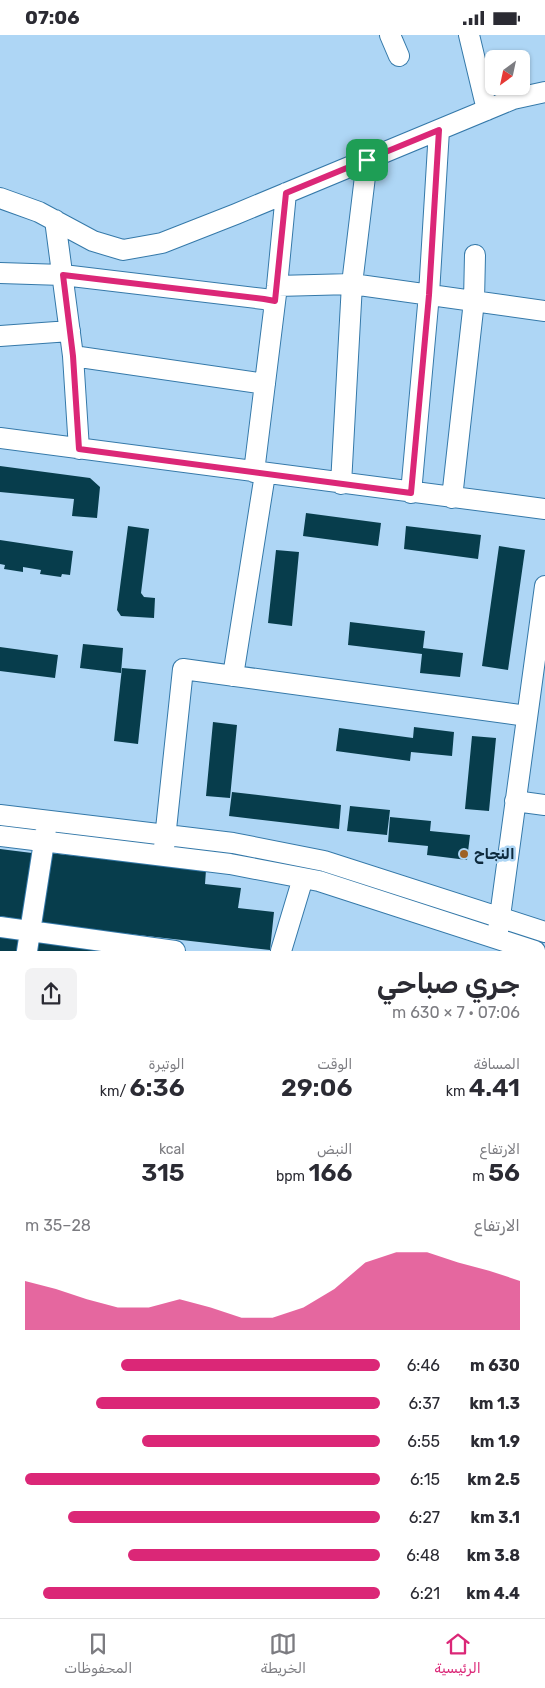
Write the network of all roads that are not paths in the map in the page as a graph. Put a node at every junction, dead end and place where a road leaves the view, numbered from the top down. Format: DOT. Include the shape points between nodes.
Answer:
graph roads {
  1 [pos="390,35"];
  2 [pos="469,35"];
  3 [pos="399,57"];
  4 [pos="545,91"];
  5 [pos="487,110"];
  6 [pos="439,130"];
  7 [pos="367,160"];
  8 [pos="286,193"];
  9 [pos="0,198"];
  10 [pos="55,220"];
  11 [pos="475,255"];
  12 [pos="0,273"];
  13 [pos="63,275"];
  14 [pos="352,284"];
  15 [pos="276,294"];
  16 [pos="429,295"];
  17 [pos="474,301"];
  18 [pos="545,311"];
  19 [pos="70,331"];
  20 [pos="0,336"];
  21 [pos="73,356"];
  22 [pos="265,383"];
  23 [pos="0,435"];
  24 [pos="79,449"];
  25 [pos="259,473"];
  26 [pos="340,484"];
  27 [pos="411,493"];
  28 [pos="452,498"];
  29 [pos="545,509"];
  30 [pos="545,586"];
  31 [pos="233,676"];
  32 [pos="533,710"];
  33 [pos="515,801"];
  34 [pos="545,805"];
  35 [pos="0,815"];
  36 [pos="46,822"];
  37 [pos="0,836"];
  38 [pos="164,836"];
  39 [pos="44,842"];
  40 [pos="164,856"];
  41 [pos="303,878"];
  42 [pos="500,917"];
  43 [pos="0,927"];
  44 [pos="30,931"];
  45 [pos="545,932"];
  46 [pos="497,938"];
  47 [pos="163,950"];
  48 [pos="27,951"];
  49 [pos="281,951"];
  50 [pos="535,951"];
  1 -- 3 [label="street"];
  2 -- 5 [label="street"];
  4 -- 5 [label="street"];
  5 -- 6 [label="street"];
  6 -- 7 [label="street"];
  6 -- 16 [label="street"];
  7 -- 8 [label="street"];
  7 -- 14 [label="street"];
  8 -- 10 [label="street" via="162,243 123,250 93,241"];
  8 -- 15 [label="street"];
  9 -- 10 [label="street"];
  10 -- 13 [label="street"];
  11 -- 17 [label="street"];
  12 -- 13 [label="street"];
  13 -- 15 [label="street" via="264,299"];
  13 -- 19 [label="street"];
  14 -- 15 [label="street"];
  14 -- 16 [label="street"];
  14 -- 26 [label="street"];
  15 -- 22 [label="street"];
  16 -- 17 [label="street"];
  16 -- 27 [label="street"];
  17 -- 18 [label="street"];
  17 -- 28 [label="street"];
  19 -- 20 [label="street"];
  19 -- 21 [label="street"];
  21 -- 22 [label="street"];
  21 -- 24 [label="street"];
  22 -- 25 [label="street"];
  23 -- 24 [label="street"];
  24 -- 25 [label="street"];
  25 -- 26 [label="street"];
  25 -- 31 [label="street"];
  26 -- 27 [label="street"];
  27 -- 28 [label="street"];
  28 -- 29 [label="street"];
  30 -- 32 [label="street"];
  31 -- 32 [label="street"];
  31 -- 38 [label="street" via="183,669"];
  32 -- 33 [label="street"];
  33 -- 34 [label="street"];
  33 -- 42 [label="street"];
  35 -- 36 [label="street"];
  36 -- 38 [label="street"];
  36 -- 39 [label="street"];
  37 -- 39 [label="street"];
  38 -- 40 [label="street"];
  38 -- 42 [label="street" via="233,843 324,861"];
  39 -- 40 [label="street"];
  39 -- 44 [label="street"];
  40 -- 41 [label="street"];
  41 -- 46 [label="street"];
  41 -- 49 [label="street"];
  42 -- 45 [label="street"];
  42 -- 46 [label="street"];
  43 -- 44 [label="street"];
  44 -- 47 [label="street"];
  44 -- 48 [label="street"];
  46 -- 50 [label="street"];
}
